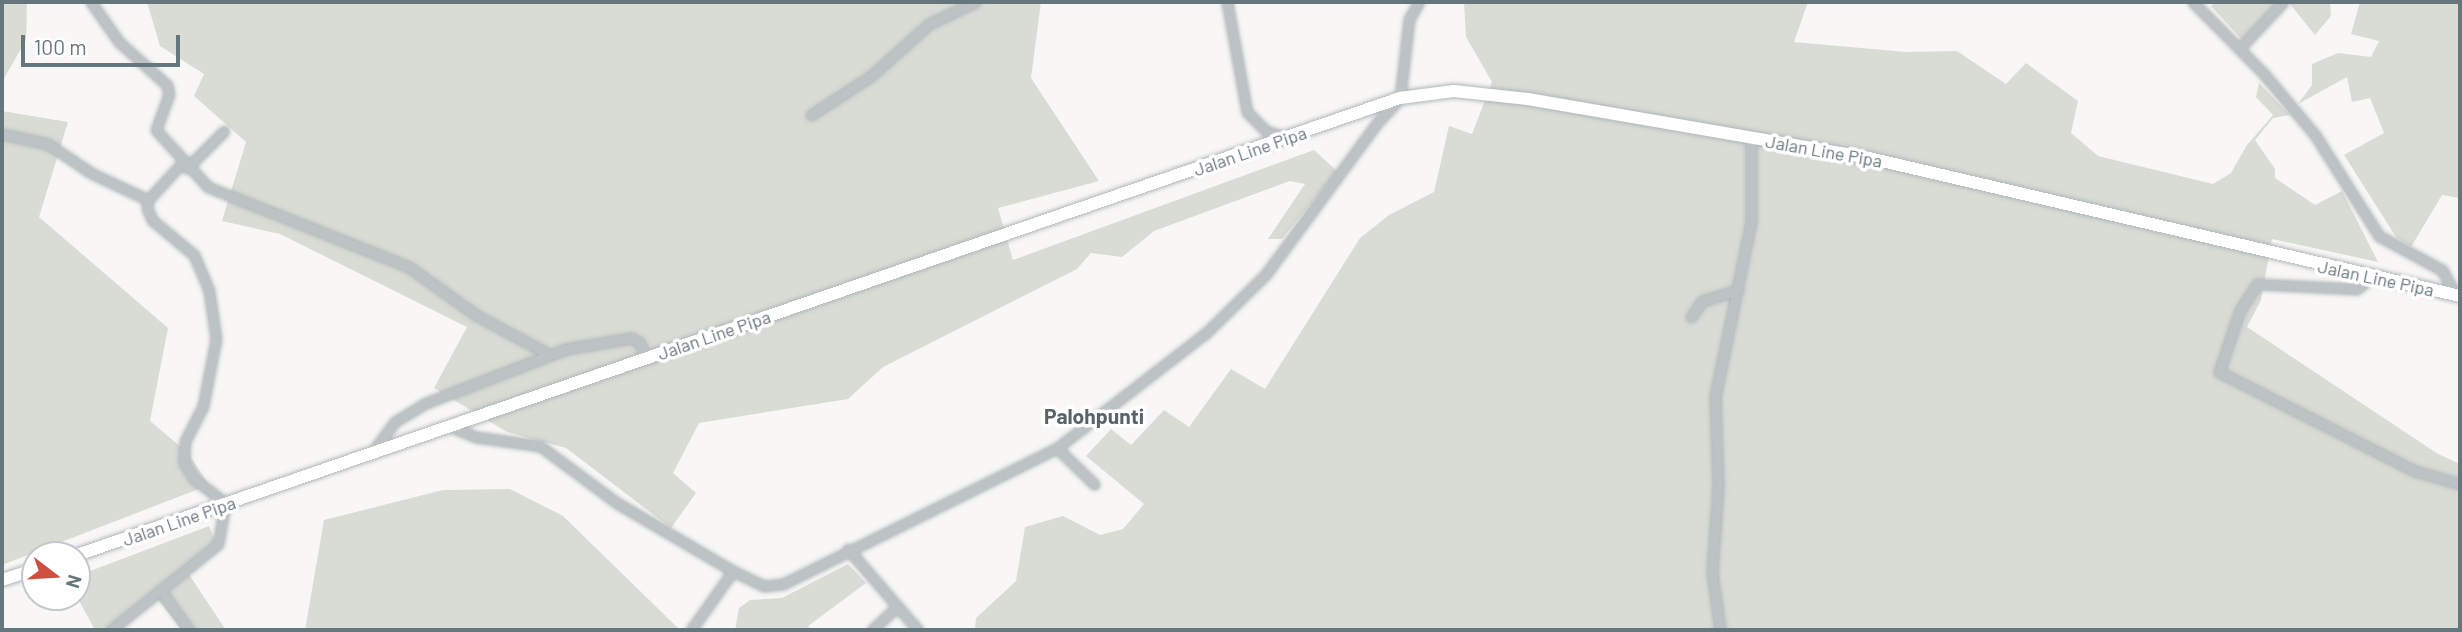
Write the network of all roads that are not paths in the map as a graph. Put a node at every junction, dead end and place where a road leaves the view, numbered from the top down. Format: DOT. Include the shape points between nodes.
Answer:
graph roads {
  1 [pos="91,2"];
  2 [pos="975,2"];
  3 [pos="1227,2"];
  4 [pos="1419,2"];
  5 [pos="2193,2"];
  6 [pos="2283,2"];
  7 [pos="2240,48"];
  8 [pos="1401,98"];
  9 [pos="811,115"];
  10 [pos="224,131"];
  11 [pos="2,134"];
  12 [pos="1286,138"];
  13 [pos="1751,138"];
  14 [pos="184,165"];
  15 [pos="149,200"];
  16 [pos="2373,275"];
  17 [pos="1738,290"];
  18 [pos="2458,295"];
  19 [pos="1691,317"];
  20 [pos="550,355"];
  21 [pos="647,359"];
  22 [pos="452,427"];
  23 [pos="1057,448"];
  24 [pos="373,451"];
  25 [pos="1094,484"];
  26 [pos="2460,484"];
  27 [pos="226,506"];
  28 [pos="91,550"];
  29 [pos="848,550"];
  30 [pos="733,571"];
  31 [pos="21,574"];
  32 [pos="2,580"];
  33 [pos="162,592"];
  34 [pos="897,607"];
  35 [pos="111,630"];
  36 [pos="189,630"];
  37 [pos="691,630"];
  38 [pos="872,630"];
  39 [pos="918,630"];
  40 [pos="1720,630"];
  1 -- 14 [label="street" via="119,42 167,85 169,94 156,130"];
  2 -- 9 [label="street" via="929,24 870,76"];
  3 -- 12 [label="street" via="1247,112 1266,131"];
  4 -- 8 [label="street" via="1409,19"];
  5 -- 7 [label="street"];
  6 -- 7 [label="street"];
  7 -- 18 [label="street" via="2315,135 2379,236 2442,270"];
  8 -- 12 [label="main road, Jalan Line Pipa"];
  8 -- 13 [label="main road, Jalan Line Pipa" via="1486,92"];
  8 -- 23 [label="street" via="1376,124 1252,289 1206,333"];
  10 -- 14 [label="street"];
  11 -- 15 [label="street" via="48,144 91,173"];
  12 -- 21 [label="main road, Jalan Line Pipa"];
  13 -- 16 [label="main road, Jalan Line Pipa" via="1940,173"];
  13 -- 17 [label="street" via="1751,222"];
  14 -- 15 [label="street"];
  14 -- 20 [label="street" via="218,193 333,233 410,267 476,315"];
  15 -- 27 [label="street" via="152,220 194,255 209,290 216,339 203,406 185,441 184,463 194,479"];
  16 -- 18 [label="main road, Jalan Line Pipa"];
  16 -- 26 [label="street" via="2357,289 2258,284 2240,310 2219,372 2415,471"];
  17 -- 19 [label="street" via="1702,301"];
  17 -- 40 [label="street" via="1721,357 1714,420 1718,487 1712,572"];
  20 -- 21 [label="street" via="624,338 639,342"];
  20 -- 24 [label="street" via="416,409 396,421"];
  21 -- 22 [label="main road, Jalan Line Pipa"];
  22 -- 24 [label="main road, Jalan Line Pipa"];
  22 -- 30 [label="street" via="476,438 540,446 617,503"];
  23 -- 25 [label="street"];
  23 -- 29 [label="street"];
  24 -- 27 [label="main road, Jalan Line Pipa"];
  27 -- 28 [label="main road, Jalan Line Pipa"];
  27 -- 33 [label="street" via="218,544"];
  29 -- 30 [label="street" via="783,584 764,586"];
  29 -- 34 [label="street"];
  30 -- 37 [label="street"];
  31 -- 32 [label="main road"];
  33 -- 35 [label="street"];
  33 -- 36 [label="street"];
  34 -- 38 [label="street"];
  34 -- 39 [label="street"];
}
